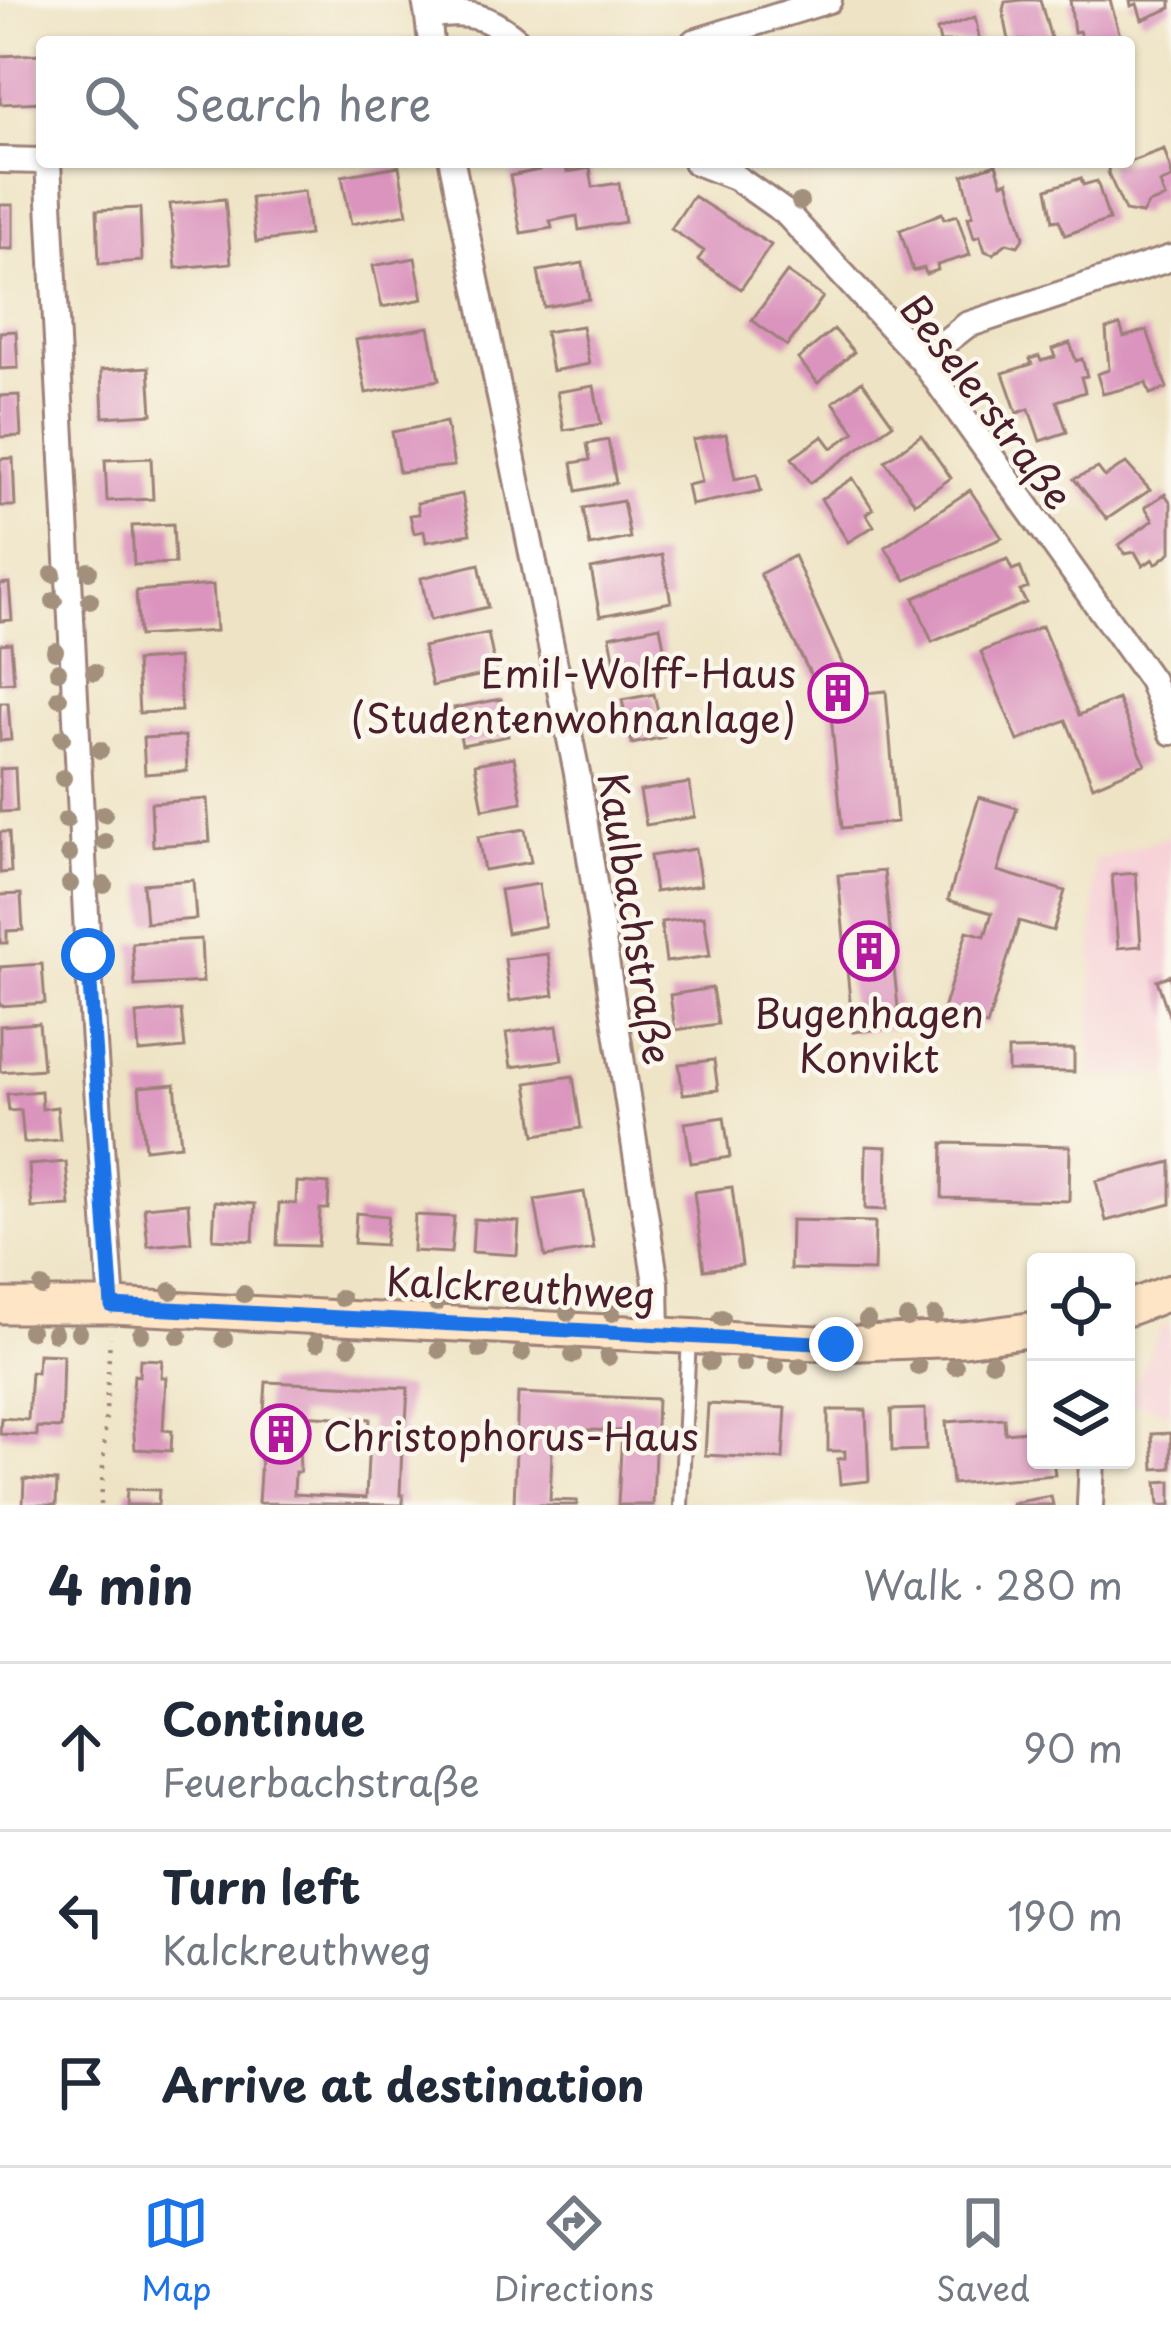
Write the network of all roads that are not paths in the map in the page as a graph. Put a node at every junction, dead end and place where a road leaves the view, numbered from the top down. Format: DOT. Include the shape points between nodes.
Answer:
graph roads {
  1 [pos="830,0"];
  2 [pos="428,20"];
  3 [pos="512,36"];
  4 [pos="713,36"];
  5 [pos="0,160"];
  6 [pos="36,161"];
  7 [pos="45,168"];
  8 [pos="453,168"];
  9 [pos="712,168"];
  10 [pos="1171,258"];
  11 [pos="922,360"];
  12 [pos="1161,679"];
  13 [pos="1171,732"];
  14 [pos="1171,1292"];
  15 [pos="0,1306"];
  16 [pos="1135,1306"];
  17 [pos="111,1322"];
  18 [pos="1027,1330"];
  19 [pos="673,1336"];
  20 [pos="1092,1469"];
  21 [pos="681,1505"];
  22 [pos="1090,1505"];
  1 -- 4 [label="street"];
  2 -- 3 [label="street" via="457,12 496,22"];
  5 -- 6 [label="street"];
  7 -- 17 [label="street"];
  8 -- 19 [label="street, Kaulbachstraße" via="578,773 658,1303"];
  9 -- 11 [label="street, Beselerstraße" via="786,213"];
  10 -- 11 [label="street" via="967,325"];
  11 -- 12 [label="street, Beselerstraße"];
  12 -- 13 [label="street, Beselerstraße"];
  14 -- 16 [label="street"];
  15 -- 17 [label="street, Kalckreuthweg"];
  17 -- 19 [label="street, Kalckreuthweg"];
  18 -- 19 [label="street, Kalckreuthweg" via="893,1343"];
  19 -- 21 [label="lane"];
  20 -- 22 [label="street"];
}
